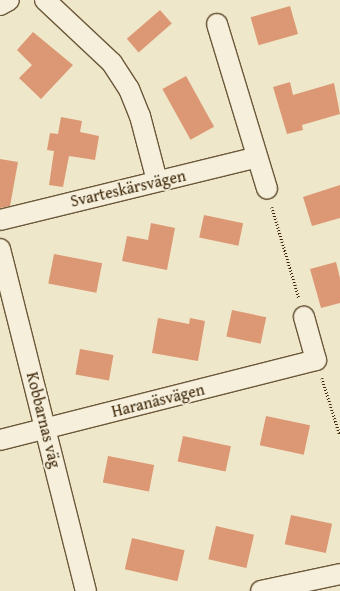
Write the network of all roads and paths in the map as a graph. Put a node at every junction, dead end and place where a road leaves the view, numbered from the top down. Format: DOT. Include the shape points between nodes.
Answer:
graph roads {
  1 [pos="9,0"];
  2 [pos="45,0"];
  3 [pos="0,5"];
  4 [pos="217,24"];
  5 [pos="255,158"];
  6 [pos="157,181"];
  7 [pos="267,189"];
  8 [pos="0,220"];
  9 [pos="0,250"];
  10 [pos="304,317"];
  11 [pos="316,360"];
  12 [pos="46,428"];
  13 [pos="340,435"];
  14 [pos="0,440"];
  15 [pos="340,574"];
  16 [pos="86,591"];
  17 [pos="260,591"];
  1 -- 3 [label="street"];
  2 -- 6 [label="street" via="112,63 129,89 140,116"];
  4 -- 5 [label="street"];
  5 -- 6 [label="street, Svarteskärsvägen"];
  5 -- 7 [label="street"];
  6 -- 8 [label="street, Svarteskärsvägen"];
  7 -- 10 [label="path"];
  9 -- 12 [label="street, Kobbarnas väg"];
  10 -- 11 [label="street"];
  11 -- 12 [label="street, Haranäsvägen"];
  11 -- 13 [label="path"];
  12 -- 14 [label="street, Haranäsvägen"];
  12 -- 16 [label="street, Kobbarnas väg"];
  15 -- 17 [label="street"];
}
